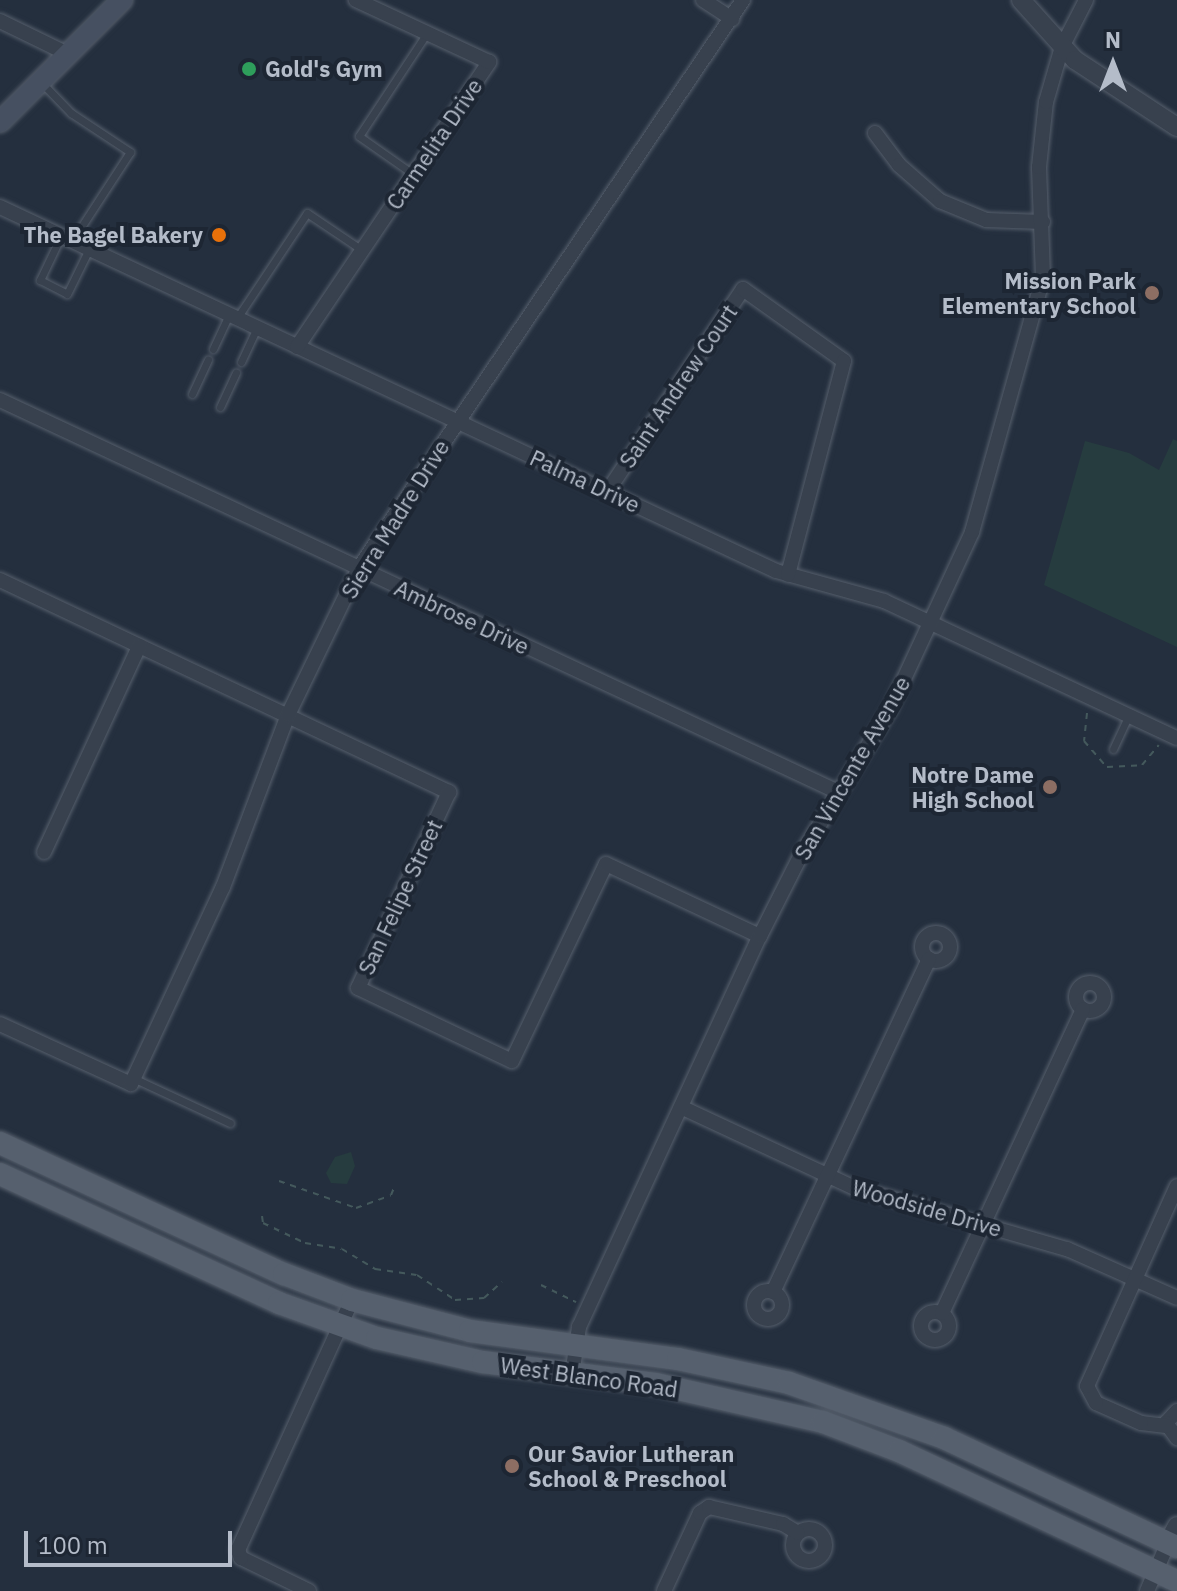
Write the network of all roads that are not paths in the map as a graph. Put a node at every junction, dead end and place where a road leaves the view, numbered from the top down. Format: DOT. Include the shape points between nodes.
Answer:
graph roads {
  1 [pos="122,0"];
  2 [pos="356,0"];
  3 [pos="703,0"];
  4 [pos="743,0"];
  5 [pos="1021,0"];
  6 [pos="1086,0"];
  7 [pos="732,19"];
  8 [pos="0,21"];
  9 [pos="427,33"];
  10 [pos="1062,47"];
  11 [pos="68,54"];
  12 [pos="40,82"];
  13 [pos="0,122"];
  14 [pos="1177,127"];
  15 [pos="875,133"];
  16 [pos="414,174"];
  17 [pos="0,207"];
  18 [pos="1043,222"];
  19 [pos="67,238"];
  20 [pos="89,249"];
  21 [pos="362,250"];
  22 [pos="233,317"];
  23 [pos="257,328"];
  24 [pos="297,347"];
  25 [pos="213,349"];
  26 [pos="208,359"];
  27 [pos="241,362"];
  28 [pos="236,372"];
  29 [pos="192,394"];
  30 [pos="0,400"];
  31 [pos="220,407"];
  32 [pos="457,420"];
  33 [pos="607,492"];
  34 [pos="359,568"];
  35 [pos="788,575"];
  36 [pos="0,580"];
  37 [pos="930,621"];
  38 [pos="139,646"];
  39 [pos="288,715"];
  40 [pos="1129,715"];
  41 [pos="1177,738"];
  42 [pos="1113,749"];
  43 [pos="838,792"];
  44 [pos="44,852"];
  45 [pos="760,936"];
  46 [pos="929,959"];
  47 [pos="1083,1009"];
  48 [pos="0,1024"];
  49 [pos="132,1081"];
  50 [pos="681,1107"];
  51 [pos="230,1123"];
  52 [pos="0,1143"];
  53 [pos="0,1174"];
  54 [pos="828,1177"];
  55 [pos="1177,1186"];
  56 [pos="982,1226"];
  57 [pos="1134,1277"];
  58 [pos="773,1292"];
  59 [pos="1177,1298"];
  60 [pos="352,1300"];
  61 [pos="942,1313"];
  62 [pos="341,1327"];
  63 [pos="575,1345"];
  64 [pos="572,1375"];
  65 [pos="1177,1411"];
  66 [pos="1166,1426"];
  67 [pos="1177,1438"];
  68 [pos="798,1533"];
  69 [pos="1174,1538"];
  70 [pos="1151,1581"];
  71 [pos="1177,1581"];
  72 [pos="309,1591"];
  73 [pos="664,1591"];
  1 -- 11 [label="main road"];
  2 -- 9 [label="street, Carmelita Drive"];
  3 -- 7 [label="street"];
  4 -- 7 [label="street, Sierra Madre Drive"];
  5 -- 10 [label="street"];
  6 -- 10 [label="street, San Vincente Avenue"];
  7 -- 32 [label="street, Sierra Madre Drive"];
  8 -- 11 [label="street"];
  9 -- 16 [label="lane" via="359,136"];
  9 -- 16 [label="street, Carmelita Drive" via="489,62"];
  10 -- 14 [label="street" via="1123,96"];
  10 -- 18 [label="street, San Vincente Avenue" via="1040,137"];
  11 -- 12 [label="main road"];
  12 -- 13 [label="main road"];
  12 -- 19 [label="lane" via="71,113 130,152"];
  15 -- 18 [label="street" via="899,165 940,201 986,220"];
  16 -- 21 [label="street, Carmelita Drive"];
  17 -- 19 [label="street, Palma Drive"];
  18 -- 37 [label="street, San Vincente Avenue" via="1039,299 1005,421 972,532"];
  19 -- 20 [label="street, Palma Drive"];
  19 -- 20 [label="lane" via="40,280 67,294"];
  20 -- 22 [label="street, Palma Drive"];
  21 -- 22 [label="lane" via="307,213"];
  21 -- 24 [label="street, Carmelita Drive"];
  22 -- 23 [label="street, Palma Drive"];
  22 -- 25 [label="lane"];
  23 -- 24 [label="street, Palma Drive"];
  23 -- 27 [label="lane"];
  24 -- 32 [label="street, Palma Drive"];
  26 -- 29 [label="lane"];
  28 -- 31 [label="lane"];
  30 -- 34 [label="street, Ambrose Drive"];
  32 -- 33 [label="street, Palma Drive"];
  32 -- 34 [label="street, Sierra Madre Drive"];
  33 -- 35 [label="street, Palma Drive"];
  33 -- 35 [label="street, Saint Andrew Court" via="743,289 844,361"];
  34 -- 39 [label="street, Sierra Madre Drive"];
  34 -- 43 [label="street, Ambrose Drive"];
  35 -- 37 [label="street, Palma Drive" via="869,596"];
  36 -- 38 [label="street, San Felipe Street"];
  37 -- 40 [label="street, Palma Drive"];
  37 -- 43 [label="street, San Vincente Avenue" via="890,709"];
  38 -- 39 [label="street, San Felipe Street"];
  38 -- 44 [label="street"];
  39 -- 45 [label="street, San Felipe Street" via="449,792 358,988 512,1061 606,864"];
  39 -- 49 [label="street, Sierra Madre Drive" via="223,887"];
  40 -- 41 [label="street, Palma Drive"];
  40 -- 42 [label="lane"];
  43 -- 45 [label="street, San Vincente Avenue"];
  45 -- 50 [label="street, San Vincente Avenue"];
  46 -- 54 [label="street"];
  47 -- 56 [label="street"];
  48 -- 49 [label="street"];
  49 -- 51 [label="lane"];
  50 -- 54 [label="street, Woodside Drive"];
  50 -- 63 [label="street, San Vincente Avenue"];
  52 -- 60 [label="main road, West Blanco Road"];
  53 -- 62 [label="main road, West Blanco Road" via="217,1276"];
  54 -- 56 [label="street, Woodside Drive"];
  54 -- 58 [label="street"];
  55 -- 57 [label="street"];
  56 -- 57 [label="street, Woodside Drive" via="1067,1249"];
  56 -- 61 [label="street"];
  57 -- 59 [label="street, Woodside Drive"];
  57 -- 66 [label="street" via="1089,1375 1088,1391 1096,1403"];
  60 -- 62 [label="street"];
  60 -- 63 [label="main road, West Blanco Road" via="470,1331"];
  62 -- 64 [label="main road, West Blanco Road" via="452,1356"];
  62 -- 72 [label="street" via="238,1555"];
  63 -- 64 [label="street, San Vincente Avenue"];
  63 -- 69 [label="main road, West Blanco Road" via="749,1373 870,1408"];
  64 -- 70 [label="main road, West Blanco Road" via="670,1387 823,1422 899,1451"];
  65 -- 66 [label="street"];
  66 -- 67 [label="street"];
  68 -- 73 [label="street" via="709,1507 700,1513"];
  69 -- 70 [label="street"];
  70 -- 71 [label="main road, West Blanco Road"];
}
